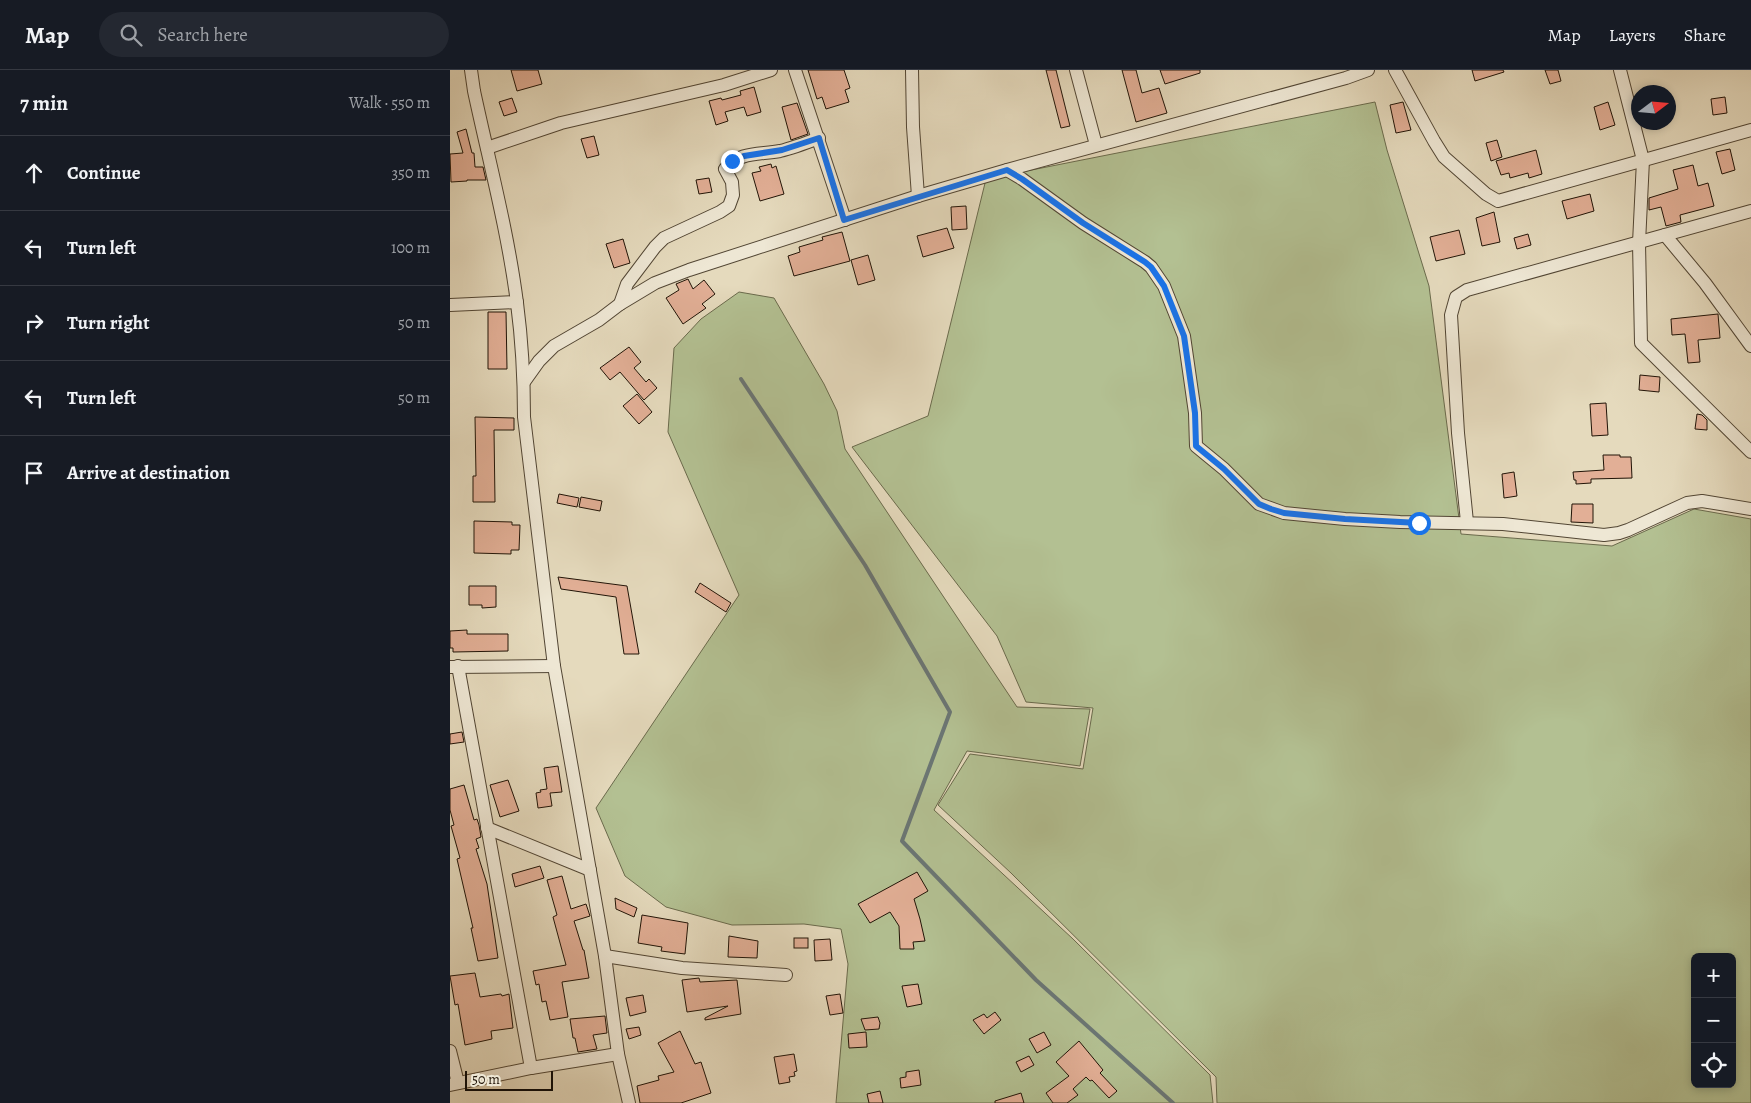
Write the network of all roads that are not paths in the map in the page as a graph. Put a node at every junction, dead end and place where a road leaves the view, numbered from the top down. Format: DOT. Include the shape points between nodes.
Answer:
graph roads {
  1 [pos="470,70"];
  2 [pos="771,70"];
  3 [pos="795,70"];
  4 [pos="912,70"];
  5 [pos="1076,70"];
  6 [pos="1368,70"];
  7 [pos="1395,70"];
  8 [pos="1620,70"];
  9 [pos="1345,74"];
  10 [pos="1751,130"];
  11 [pos="819,138"];
  12 [pos="1096,145"];
  13 [pos="487,148"];
  14 [pos="1642,160"];
  15 [pos="1007,170"];
  16 [pos="918,196"];
  17 [pos="1751,211"];
  18 [pos="844,220"];
  19 [pos="1665,236"];
  20 [pos="1639,243"];
  21 [pos="517,302"];
  22 [pos="620,304"];
  23 [pos="450,305"];
  24 [pos="1751,346"];
  25 [pos="524,382"];
  26 [pos="1751,452"];
  27 [pos="1751,509"];
  28 [pos="1466,522"];
  29 [pos="554,666"];
  30 [pos="454,667"];
  31 [pos="487,828"];
  32 [pos="590,870"];
  33 [pos="605,956"];
  34 [pos="786,975"];
  35 [pos="450,1051"];
  36 [pos="618,1054"];
  37 [pos="531,1068"];
  38 [pos="454,1084"];
  39 [pos="629,1103"];
  1 -- 13 [label="street"];
  2 -- 13 [label="street" via="724,85 560,123"];
  3 -- 11 [label="street"];
  4 -- 16 [label="street" via="912,127"];
  5 -- 12 [label="street"];
  6 -- 9 [label="street"];
  7 -- 14 [label="street" via="1444,157 1495,200 1501,201"];
  8 -- 14 [label="street"];
  9 -- 12 [label="street"];
  10 -- 14 [label="street"];
  11 -- 18 [label="street"];
  11 -- 22 [label="street" via="732,161 724,169 732,182 733,195 729,206 664,238 626,284"];
  12 -- 15 [label="street"];
  13 -- 21 [label="street"];
  14 -- 20 [label="street"];
  15 -- 16 [label="street"];
  15 -- 28 [label="street" via="1145,262 1158,275 1184,336 1195,413 1196,446 1259,504 1284,513 1345,519"];
  16 -- 18 [label="street"];
  17 -- 19 [label="street"];
  18 -- 22 [label="street" via="655,283"];
  19 -- 20 [label="street"];
  19 -- 24 [label="street" via="1705,283"];
  20 -- 26 [label="street" via="1640,343"];
  20 -- 28 [label="street" via="1467,290 1456,297 1452,315"];
  21 -- 23 [label="street"];
  21 -- 25 [label="street"];
  22 -- 25 [label="street" via="554,346"];
  25 -- 29 [label="street" via="524,417"];
  27 -- 28 [label="street" via="1702,501 1687,503 1614,534"];
  29 -- 30 [label="street"];
  29 -- 32 [label="street"];
  30 -- 31 [label="street"];
  31 -- 32 [label="street"];
  31 -- 37 [label="street"];
  32 -- 33 [label="street"];
  33 -- 34 [label="street" via="682,968"];
  33 -- 36 [label="street"];
  35 -- 38 [label="street"];
  36 -- 37 [label="street"];
  36 -- 39 [label="street"];
  37 -- 38 [label="street"];
}
